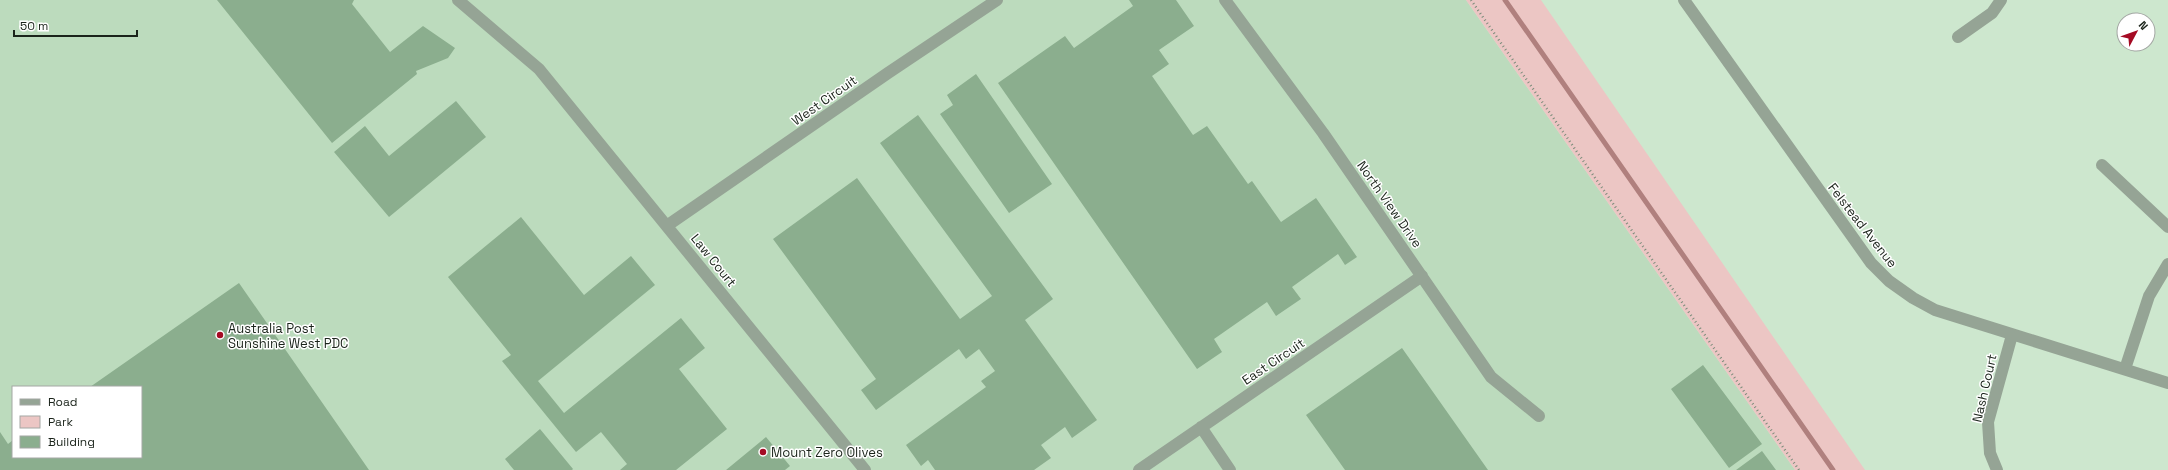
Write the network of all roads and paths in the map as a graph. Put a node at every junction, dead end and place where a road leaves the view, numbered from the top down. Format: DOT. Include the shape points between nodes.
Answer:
graph roads {
  1 [pos="458,0"];
  2 [pos="997,0"];
  3 [pos="1225,0"];
  4 [pos="1471,0"];
  5 [pos="1684,0"];
  6 [pos="2001,0"];
  7 [pos="1958,37"];
  8 [pos="2102,165"];
  9 [pos="668,225"];
  10 [pos="2168,227"];
  11 [pos="2168,264"];
  12 [pos="1422,276"];
  13 [pos="2012,335"];
  14 [pos="2125,369"];
  15 [pos="2168,383"];
  16 [pos="1539,416"];
  17 [pos="1201,427"];
  18 [pos="865,470"];
  19 [pos="1139,470"];
  20 [pos="1230,470"];
  21 [pos="1799,470"];
  22 [pos="1997,470"];
  1 -- 9 [label="street, Law Court" via="539,69"];
  2 -- 9 [label="street, West Circuit"];
  3 -- 12 [label="street, North View Drive" via="1323,133"];
  4 -- 21 [label="path"];
  5 -- 13 [label="street, Felstead Avenue" via="1854,240 1889,281 1935,310"];
  6 -- 7 [label="street" via="1992,13"];
  8 -- 10 [label="street"];
  9 -- 18 [label="street, Law Court"];
  11 -- 14 [label="street" via="2149,296"];
  12 -- 16 [label="street, North View Drive" via="1491,376"];
  12 -- 17 [label="street, East Circuit"];
  13 -- 14 [label="street, Felstead Avenue"];
  13 -- 22 [label="street, Nash Court" via="1988,422 1990,453"];
  14 -- 15 [label="street, Felstead Avenue"];
  17 -- 19 [label="street, East Circuit"];
  17 -- 20 [label="street"];
}
